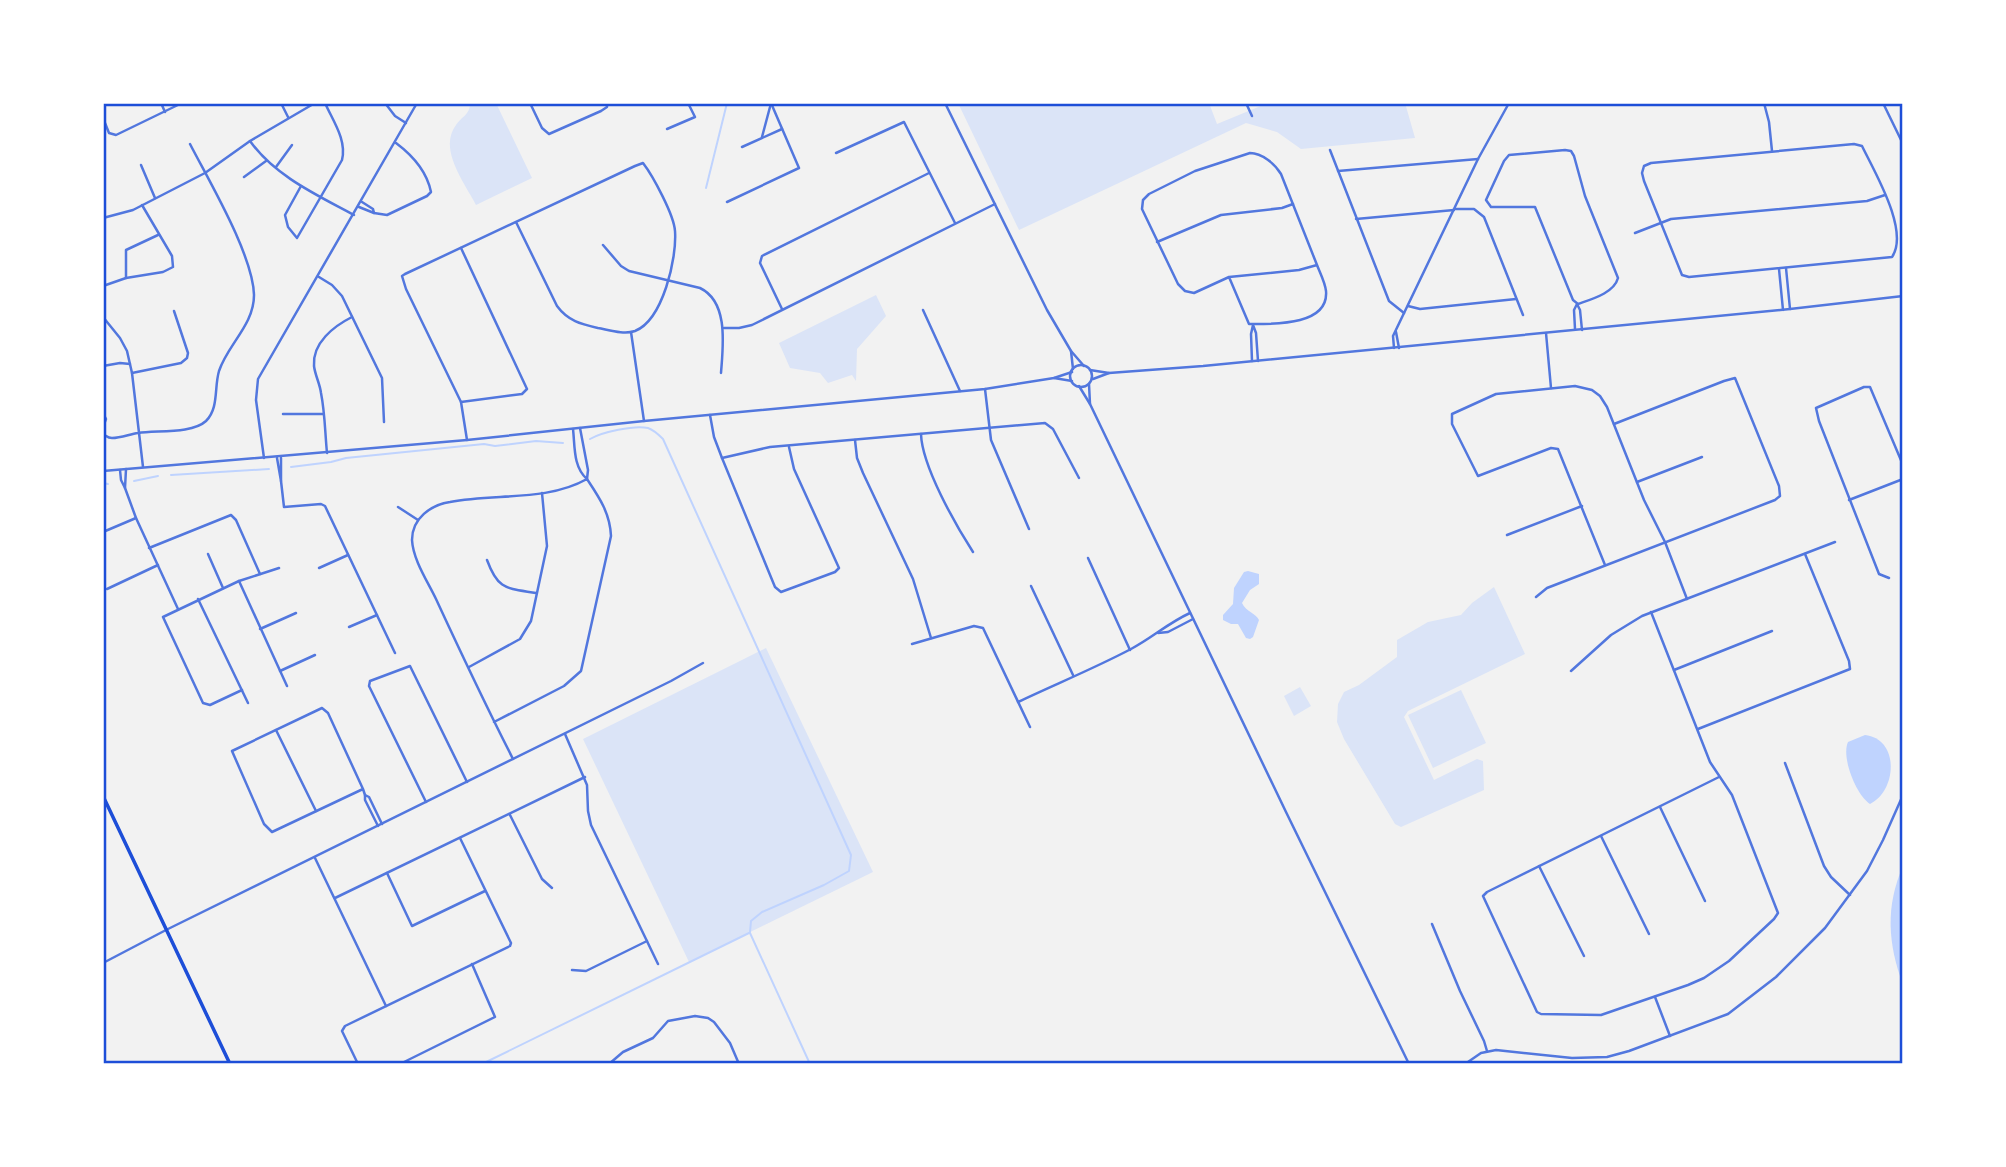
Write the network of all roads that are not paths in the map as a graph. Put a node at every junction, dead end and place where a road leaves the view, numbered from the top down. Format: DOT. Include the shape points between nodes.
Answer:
graph roads {
  1 [pos="161,103"];
  2 [pos="183,103"];
  3 [pos="281,103"];
  4 [pos="315,103"];
  5 [pos="325,103"];
  6 [pos="385,103"];
  7 [pos="417,103"];
  8 [pos="530,103"];
  9 [pos="688,103"];
  10 [pos="945,103"];
  11 [pos="1246,103"];
  12 [pos="1509,103"];
  13 [pos="1653,103"];
  14 [pos="1661,103"];
  15 [pos="1764,103"];
  16 [pos="1883,103"];
  17 [pos="771,104"];
  18 [pos="607,105"];
  19 [pos="165,112"];
  20 [pos="1252,116"];
  21 [pos="288,117"];
  22 [pos="103,118"];
  23 [pos="406,123"];
  24 [pos="782,129"];
  25 [pos="667,130"];
  26 [pos="762,137"];
  27 [pos="250,141"];
  28 [pos="396,143"];
  29 [pos="190,144"];
  30 [pos="1903,144"];
  31 [pos="292,145"];
  32 [pos="742,147"];
  33 [pos="1330,150"];
  34 [pos="1772,151"];
  35 [pos="836,153"];
  36 [pos="1478,159"];
  37 [pos="266,161"];
  38 [pos="141,165"];
  39 [pos="276,167"];
  40 [pos="1338,171"];
  41 [pos="205,173"];
  42 [pos="929,173"];
  43 [pos="244,177"];
  44 [pos="301,186"];
  45 [pos="1885,195"];
  46 [pos="321,197"];
  47 [pos="155,198"];
  48 [pos="362,202"];
  49 [pos="727,202"];
  50 [pos="995,204"];
  51 [pos="1293,204"];
  52 [pos="142,205"];
  53 [pos="359,207"];
  54 [pos="1454,209"];
  55 [pos="374,213"];
  56 [pos="354,215"];
  57 [pos="103,218"];
  58 [pos="1356,219"];
  59 [pos="516,222"];
  60 [pos="955,223"];
  61 [pos="1660,223"];
  62 [pos="1635,233"];
  63 [pos="158,235"];
  64 [pos="1157,242"];
  65 [pos="603,245"];
  66 [pos="461,247"];
  67 [pos="1317,265"];
  68 [pos="1786,268"];
  69 [pos="1779,269"];
  70 [pos="319,277"];
  71 [pos="1229,277"];
  72 [pos="126,278"];
  73 [pos="668,281"];
  74 [pos="103,286"];
  75 [pos="1903,296"];
  76 [pos="1516,299"];
  77 [pos="1577,304"];
  78 [pos="1408,306"];
  79 [pos="1790,309"];
  80 [pos="782,310"];
  81 [pos="923,310"];
  82 [pos="1783,310"];
  83 [pos="174,311"];
  84 [pos="1404,313"];
  85 [pos="1523,315"];
  86 [pos="103,317"];
  87 [pos="352,317"];
  88 [pos="105,322"];
  89 [pos="1253,325"];
  90 [pos="724,328"];
  91 [pos="1582,330"];
  92 [pos="1575,331"];
  93 [pos="631,332"];
  94 [pos="1546,333"];
  95 [pos="1396,348"];
  96 [pos="1071,351"];
  97 [pos="1252,361"];
  98 [pos="1258,361"];
  99 [pos="130,364"];
  100 [pos="103,366"];
  101 [pos="1084,366"];
  102 [pos="1090,370"];
  103 [pos="1072,371"];
  104 [pos="132,373"];
  105 [pos="721,373"];
  106 [pos="1109,373"];
  107 [pos="1054,378"];
  108 [pos="1072,381"];
  109 [pos="1090,382"];
  110 [pos="1079,386"];
  111 [pos="1551,388"];
  112 [pos="985,389"];
  113 [pos="960,391"];
  114 [pos="461,402"];
  115 [pos="1090,404"];
  116 [pos="103,413"];
  117 [pos="284,414"];
  118 [pos="323,414"];
  119 [pos="710,415"];
  120 [pos="644,421"];
  121 [pos="384,422"];
  122 [pos="1614,424"];
  123 [pos="103,427"];
  124 [pos="988,427"];
  125 [pos="580,428"];
  126 [pos="573,429"];
  127 [pos="139,432"];
  128 [pos="103,434"];
  129 [pos="921,434"];
  130 [pos="467,440"];
  131 [pos="855,440"];
  132 [pos="582,442"];
  133 [pos="574,443"];
  134 [pos="789,447"];
  135 [pos="327,453"];
  136 [pos="1702,457"];
  137 [pos="264,458"];
  138 [pos="279,458"];
  139 [pos="722,458"];
  140 [pos="1903,465"];
  141 [pos="144,467"];
  142 [pos="126,469"];
  143 [pos="120,470"];
  144 [pos="103,471"];
  145 [pos="1079,478"];
  146 [pos="587,479"];
  147 [pos="1903,479"];
  148 [pos="281,481"];
  149 [pos="1637,482"];
  150 [pos="125,488"];
  151 [pos="542,493"];
  152 [pos="1849,500"];
  153 [pos="1582,506"];
  154 [pos="398,507"];
  155 [pos="136,518"];
  156 [pos="418,520"];
  157 [pos="1030,528"];
  158 [pos="103,532"];
  159 [pos="1507,536"];
  160 [pos="1665,541"];
  161 [pos="1835,542"];
  162 [pos="149,548"];
  163 [pos="973,552"];
  164 [pos="208,554"];
  165 [pos="1805,554"];
  166 [pos="349,555"];
  167 [pos="1087,558"];
  168 [pos="487,560"];
  169 [pos="158,565"];
  170 [pos="1605,565"];
  171 [pos="279,568"];
  172 [pos="319,568"];
  173 [pos="261,574"];
  174 [pos="1889,578"];
  175 [pos="239,581"];
  176 [pos="1031,586"];
  177 [pos="223,588"];
  178 [pos="107,589"];
  179 [pos="536,593"];
  180 [pos="1536,597"];
  181 [pos="1687,599"];
  182 [pos="198,600"];
  183 [pos="178,609"];
  184 [pos="1190,612"];
  185 [pos="1651,612"];
  186 [pos="296,613"];
  187 [pos="377,615"];
  188 [pos="1193,619"];
  189 [pos="349,627"];
  190 [pos="260,629"];
  191 [pos="1772,631"];
  192 [pos="1158,633"];
  193 [pos="931,638"];
  194 [pos="912,643"];
  195 [pos="1130,650"];
  196 [pos="395,653"];
  197 [pos="315,654"];
  198 [pos="703,663"];
  199 [pos="469,667"];
  200 [pos="1674,670"];
  201 [pos="279,671"];
  202 [pos="1571,671"];
  203 [pos="1073,675"];
  204 [pos="286,686"];
  205 [pos="242,690"];
  206 [pos="1018,702"];
  207 [pos="248,704"];
  208 [pos="494,722"];
  209 [pos="1030,727"];
  210 [pos="1697,729"];
  211 [pos="276,730"];
  212 [pos="565,734"];
  213 [pos="513,759"];
  214 [pos="1784,763"];
  215 [pos="585,777"];
  216 [pos="1719,777"];
  217 [pos="467,782"];
  218 [pos="363,789"];
  219 [pos="1903,795"];
  220 [pos="103,796"];
  221 [pos="426,802"];
  222 [pos="1660,807"];
  223 [pos="316,812"];
  224 [pos="510,814"];
  225 [pos="380,825"];
  226 [pos="1601,836"];
  227 [pos="460,838"];
  228 [pos="315,858"];
  229 [pos="1539,866"];
  230 [pos="387,873"];
  231 [pos="552,888"];
  232 [pos="485,891"];
  233 [pos="1850,895"];
  234 [pos="335,898"];
  235 [pos="1705,901"];
  236 [pos="1432,924"];
  237 [pos="166,930"];
  238 [pos="1649,934"];
  239 [pos="647,941"];
  240 [pos="1584,956"];
  241 [pos="103,963"];
  242 [pos="472,964"];
  243 [pos="658,964"];
  244 [pos="572,970"];
  245 [pos="1655,997"];
  246 [pos="386,1006"];
  247 [pos="1670,1036"];
  248 [pos="1487,1051"];
  249 [pos="229,1064"];
  250 [pos="358,1064"];
  251 [pos="400,1064"];
  252 [pos="609,1064"];
  253 [pos="739,1064"];
  254 [pos="1409,1064"];
  255 [pos="1465,1064"];
  1 -- 19 [label="street"];
  2 -- 19 [label="street"];
  3 -- 21 [label="street"];
  4 -- 21 [label="street"];
  5 -- 46 [label="street" via="344,148"];
  6 -- 23 [label="street"];
  7 -- 23 [label="street"];
  8 -- 18 [label="street" via="549,134"];
  9 -- 25 [label="street" via="695,117"];
  10 -- 50 [label="street"];
  11 -- 20 [label="street"];
  12 -- 36 [label="street"];
  13 -- 14 [label="street"];
  15 -- 34 [label="street"];
  16 -- 30 [label="street"];
  17 -- 24 [label="street"];
  17 -- 26 [label="street"];
  19 -- 22 [label="street" via="111,135"];
  21 -- 27 [label="street"];
  23 -- 28 [label="street"];
  24 -- 26 [label="street"];
  24 -- 49 [label="street" via="799,168"];
  26 -- 32 [label="street"];
  27 -- 37 [label="street"];
  27 -- 41 [label="street"];
  28 -- 48 [label="street"];
  28 -- 55 [label="street" via="415,160 431,192 387,215"];
  29 -- 41 [label="street"];
  31 -- 39 [label="street"];
  33 -- 40 [label="street"];
  34 -- 45 [label="street" via="1860,145"];
  34 -- 61 [label="street" via="1643,167"];
  35 -- 42 [label="street" via="904,122"];
  36 -- 40 [label="street"];
  36 -- 54 [label="street"];
  37 -- 39 [label="street"];
  37 -- 43 [label="street"];
  38 -- 47 [label="street"];
  39 -- 44 [label="street"];
  40 -- 58 [label="street"];
  41 -- 47 [label="street"];
  41 -- 127 [label="street" via="248,268 253,305 218,373 214,408 206,421 191,428"];
  42 -- 60 [label="street"];
  42 -- 80 [label="street" via="762,256 760,263"];
  44 -- 46 [label="street"];
  44 -- 46 [label="street" via="285,215 297,238"];
  45 -- 61 [label="street"];
  45 -- 68 [label="street" via="1895,223 1894,256"];
  46 -- 56 [label="street"];
  47 -- 52 [label="street"];
  48 -- 53 [label="street"];
  48 -- 55 [label="street"];
  50 -- 60 [label="street"];
  50 -- 96 [label="street"];
  51 -- 64 [label="street" via="1221,215"];
  51 -- 64 [label="street" via="1279,170 1254,153 1192,172 1149,194 1142,209"];
  51 -- 67 [label="street"];
  52 -- 57 [label="street"];
  52 -- 63 [label="street"];
  53 -- 55 [label="street"];
  53 -- 56 [label="street"];
  54 -- 58 [label="street"];
  54 -- 76 [label="street" via="1474,209 1482,214"];
  54 -- 78 [label="street"];
  56 -- 70 [label="street"];
  58 -- 84 [label="street" via="1389,301"];
  59 -- 66 [label="street"];
  59 -- 73 [label="street" via="643,163 675,230"];
  59 -- 93 [label="street" via="565,316 577,323"];
  60 -- 80 [label="street"];
  61 -- 62 [label="street"];
  61 -- 69 [label="street" via="1684,277"];
  63 -- 72 [label="street" via="126,250"];
  63 -- 72 [label="street" via="172,256 173,267"];
  64 -- 71 [label="street" via="1185,291 1196,293"];
  65 -- 73 [label="street" via="624,268"];
  66 -- 114 [label="street" via="402,276"];
  66 -- 114 [label="street" via="526,387 522,394"];
  67 -- 71 [label="street"];
  67 -- 89 [label="street" via="1326,293 1314,316"];
  68 -- 69 [label="street"];
  68 -- 79 [label="street"];
  69 -- 82 [label="street"];
  70 -- 87 [label="street" via="337,289"];
  70 -- 137 [label="street" via="258,379 256,400"];
  71 -- 89 [label="street" via="1247,322"];
  72 -- 74 [label="street"];
  73 -- 90 [label="street" via="710,294"];
  73 -- 93 [label="street" via="655,314"];
  75 -- 79 [label="street"];
  76 -- 78 [label="street" via="1420,309"];
  76 -- 85 [label="street"];
  77 -- 77 [label="street" via="1535,207 1488,204 1487,197 1509,155 1568,150 1574,156 1585,197 1618,278 1610,290"];
  77 -- 91 [label="street"];
  77 -- 92 [label="street"];
  78 -- 84 [label="street"];
  79 -- 82 [label="street"];
  80 -- 90 [label="street" via="746,327"];
  81 -- 113 [label="street"];
  82 -- 91 [label="street"];
  83 -- 104 [label="street" via="188,353 186,360"];
  84 -- 95 [label="street" via="1393,335"];
  86 -- 88 [label="street"];
  87 -- 118 [label="street" via="334,328 316,355"];
  87 -- 121 [label="street" via="382,378"];
  88 -- 99 [label="street" via="120,338"];
  89 -- 97 [label="street"];
  89 -- 98 [label="street"];
  90 -- 105 [label="street"];
  91 -- 92 [label="street"];
  92 -- 94 [label="street"];
  93 -- 120 [label="street"];
  94 -- 95 [label="street"];
  94 -- 111 [label="street"];
  95 -- 98 [label="street"];
  96 -- 101 [label="street"];
  96 -- 103 [label="street"];
  97 -- 98 [label="street"];
  97 -- 106 [label="street"];
  99 -- 100 [label="street"];
  99 -- 104 [label="street"];
  101 -- 102 [label="street"];
  101 -- 103 [label="street"];
  102 -- 106 [label="street"];
  102 -- 109 [label="street"];
  103 -- 107 [label="street"];
  103 -- 108 [label="street"];
  104 -- 127 [label="street"];
  106 -- 109 [label="street"];
  107 -- 108 [label="street"];
  107 -- 112 [label="street"];
  108 -- 110 [label="street"];
  109 -- 110 [label="street"];
  109 -- 115 [label="street"];
  110 -- 115 [label="street"];
  111 -- 122 [label="street" via="1592,390 1604,400"];
  111 -- 153 [label="street" via="1496,394 1451,417 1452,424 1478,476 1556,448"];
  112 -- 113 [label="street"];
  112 -- 124 [label="street"];
  113 -- 119 [label="street"];
  114 -- 130 [label="street"];
  115 -- 184 [label="street"];
  116 -- 123 [label="street"];
  117 -- 118 [label="street"];
  118 -- 135 [label="street"];
  119 -- 120 [label="street"];
  119 -- 139 [label="street"];
  120 -- 125 [label="street"];
  122 -- 149 [label="street"];
  122 -- 160 [label="street" via="1724,381 1735,378 1740,384 1780,495"];
  124 -- 129 [label="street"];
  124 -- 145 [label="street" via="1049,424"];
  124 -- 157 [label="street"];
  125 -- 126 [label="street"];
  125 -- 132 [label="street"];
  126 -- 130 [label="street"];
  126 -- 133 [label="street"];
  127 -- 128 [label="street" via="111,438"];
  127 -- 141 [label="street"];
  129 -- 131 [label="street"];
  129 -- 163 [label="street" via="930,468"];
  130 -- 135 [label="street"];
  131 -- 134 [label="street"];
  131 -- 193 [label="street" via="863,473 913,579"];
  132 -- 133 [label="street"];
  132 -- 146 [label="street"];
  133 -- 146 [label="street" via="580,473"];
  134 -- 139 [label="street"];
  134 -- 139 [label="street" via="794,469 838,569 786,591 778,590"];
  135 -- 138 [label="street"];
  136 -- 149 [label="street"];
  137 -- 138 [label="street"];
  137 -- 141 [label="street"];
  138 -- 148 [label="street"];
  138 -- 148 [label="street"];
  140 -- 152 [label="street" via="1870,387 1816,408"];
  141 -- 142 [label="street"];
  142 -- 143 [label="street"];
  142 -- 150 [label="street"];
  143 -- 144 [label="street"];
  143 -- 150 [label="street"];
  146 -- 151 [label="street"];
  146 -- 208 [label="street" via="608,518 611,536 580,671 564,686"];
  147 -- 152 [label="street"];
  148 -- 166 [label="street" via="284,507 323,505"];
  149 -- 160 [label="street"];
  150 -- 155 [label="street"];
  151 -- 156 [label="street" via="452,502 431,508"];
  151 -- 179 [label="street" via="547,538"];
  152 -- 174 [label="street" via="1879,574"];
  153 -- 159 [label="street"];
  153 -- 170 [label="street"];
  154 -- 156 [label="street"];
  155 -- 158 [label="street"];
  155 -- 162 [label="street"];
  156 -- 199 [label="street" via="413,534 415,552"];
  160 -- 170 [label="street"];
  160 -- 181 [label="street"];
  161 -- 165 [label="street"];
  162 -- 169 [label="street"];
  162 -- 173 [label="street" via="231,515"];
  164 -- 177 [label="street"];
  165 -- 181 [label="street"];
  165 -- 210 [label="street" via="1850,669"];
  166 -- 172 [label="street"];
  166 -- 187 [label="street"];
  167 -- 195 [label="street"];
  168 -- 179 [label="street" via="501,584"];
  169 -- 178 [label="street"];
  169 -- 183 [label="street"];
  170 -- 180 [label="street" via="1547,588"];
  171 -- 173 [label="street"];
  173 -- 175 [label="street"];
  175 -- 177 [label="street"];
  175 -- 190 [label="street"];
  176 -- 203 [label="street"];
  177 -- 182 [label="street"];
  179 -- 199 [label="street" via="531,621 520,639"];
  181 -- 185 [label="street"];
  182 -- 183 [label="street"];
  182 -- 205 [label="street"];
  183 -- 205 [label="street" via="163,617 203,703 210,705"];
  184 -- 188 [label="street"];
  184 -- 192 [label="street"];
  185 -- 200 [label="street"];
  185 -- 202 [label="street" via="1619,629"];
  186 -- 190 [label="street"];
  187 -- 189 [label="street"];
  187 -- 196 [label="street"];
  188 -- 192 [label="street"];
  188 -- 254 [label="street"];
  190 -- 201 [label="street"];
  191 -- 200 [label="street"];
  192 -- 195 [label="street"];
  193 -- 194 [label="street"];
  193 -- 206 [label="street" via="974,626 983,628"];
  195 -- 203 [label="street"];
  197 -- 201 [label="street"];
  198 -- 212 [label="street"];
  199 -- 208 [label="street"];
  200 -- 210 [label="street"];
  201 -- 204 [label="street"];
  203 -- 206 [label="street"];
  205 -- 207 [label="street"];
  206 -- 209 [label="street"];
  208 -- 213 [label="street"];
  210 -- 216 [label="street"];
  211 -- 218 [label="street" via="322,708"];
  211 -- 223 [label="street"];
  211 -- 223 [label="street" via="232,751 264,824 272,832"];
  212 -- 213 [label="street"];
  212 -- 215 [label="street"];
  213 -- 217 [label="street"];
  214 -- 233 [label="street" via="1824,866"];
  215 -- 224 [label="street"];
  215 -- 239 [label="street" via="591,825"];
  216 -- 222 [label="street"];
  216 -- 245 [label="street" via="1732,795 1778,913 1719,968"];
  217 -- 221 [label="street"];
  217 -- 221 [label="street" via="410,666 370,681"];
  218 -- 223 [label="street"];
  218 -- 225 [label="street"];
  219 -- 233 [label="street"];
  220 -- 237 [label="main road"];
  221 -- 225 [label="street"];
  222 -- 226 [label="street"];
  222 -- 235 [label="street"];
  224 -- 227 [label="street"];
  224 -- 231 [label="street" via="542,879"];
  225 -- 228 [label="street"];
  226 -- 229 [label="street"];
  226 -- 238 [label="street"];
  227 -- 230 [label="street"];
  227 -- 232 [label="street"];
  228 -- 234 [label="street"];
  228 -- 237 [label="street"];
  229 -- 240 [label="street"];
  229 -- 245 [label="street" via="1483,896 1537,1012 1601,1015"];
  230 -- 232 [label="street" via="412,926"];
  230 -- 234 [label="street"];
  232 -- 242 [label="street" via="511,943"];
  233 -- 247 [label="street" via="1816,937 1761,990 1728,1014"];
  234 -- 246 [label="street"];
  236 -- 248 [label="street"];
  237 -- 241 [label="street"];
  237 -- 249 [label="main road"];
  239 -- 243 [label="street"];
  239 -- 244 [label="street" via="586,971"];
  242 -- 246 [label="street"];
  242 -- 251 [label="street" via="495,1017"];
  245 -- 247 [label="street"];
  246 -- 250 [label="street" via="342,1029"];
  247 -- 248 [label="street" via="1599,1058"];
  248 -- 255 [label="street"];
  252 -- 253 [label="street" via="653,1038 668,1021 695,1016 714,1022"];
}
